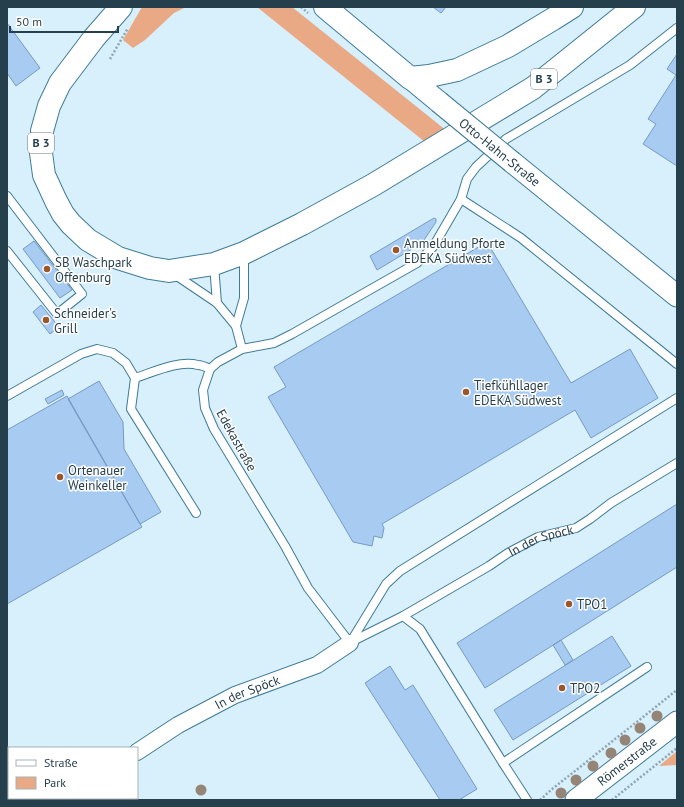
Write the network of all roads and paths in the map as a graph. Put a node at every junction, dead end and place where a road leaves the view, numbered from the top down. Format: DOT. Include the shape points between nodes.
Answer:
graph roads {
  1 [pos="325,7"];
  2 [pos="572,7"];
  3 [pos="634,7"];
  4 [pos="126,15"];
  5 [pos="677,28"];
  6 [pos="110,60"];
  7 [pos="410,78"];
  8 [pos="7,196"];
  9 [pos="461,199"];
  10 [pos="7,251"];
  11 [pos="244,253"];
  12 [pos="214,264"];
  13 [pos="169,271"];
  14 [pos="677,296"];
  15 [pos="217,303"];
  16 [pos="236,326"];
  17 [pos="242,350"];
  18 [pos="677,364"];
  19 [pos="210,369"];
  20 [pos="135,378"];
  21 [pos="7,396"];
  22 [pos="677,398"];
  23 [pos="677,462"];
  24 [pos="196,513"];
  25 [pos="402,616"];
  26 [pos="350,643"];
  27 [pos="647,667"];
  28 [pos="677,690"];
  29 [pos="677,722"];
  30 [pos="677,748"];
  31 [pos="138,751"];
  32 [pos="503,763"];
  33 [pos="527,800"];
  34 [pos="540,800"];
  35 [pos="576,800"];
  36 [pos="612,800"];
  1 -- 7 [label="main road, Otto-Hahn-Straße"];
  2 -- 7 [label="main road" via="508,46 457,70"];
  3 -- 11 [label="main road, B 3" via="534,88 373,185"];
  4 -- 6 [label="path"];
  4 -- 13 [label="main road, B 3" via="94,38 60,83 49,106 42,132 44,175 63,214 88,240 118,258"];
  5 -- 9 [label="lane" via="630,65 506,139 476,166 467,179"];
  7 -- 14 [label="street, Otto-Hahn-Straße, bridge"];
  8 -- 10 [label="lane" via="82,294 57,314"];
  9 -- 17 [label="lane" via="433,248 417,263 274,343"];
  9 -- 18 [label="lane" via="521,238"];
  11 -- 12 [label="main road, B 3"];
  11 -- 16 [label="lane" via="244,298"];
  12 -- 13 [label="main road, B 3"];
  12 -- 15 [label="lane"];
  13 -- 15 [label="lane"];
  15 -- 16 [label="lane"];
  16 -- 17 [label="lane"];
  17 -- 19 [label="lane"];
  19 -- 20 [label="lane" via="197,364 184,364"];
  19 -- 26 [label="lane, Edekastraße" via="203,390 205,408 214,429 308,588"];
  20 -- 21 [label="lane" via="126,363 113,353 97,349 81,354"];
  20 -- 24 [label="lane" via="131,409"];
  22 -- 26 [label="lane" via="400,571 386,584"];
  23 -- 25 [label="lane, In der Spöck" via="576,528 538,537"];
  25 -- 26 [label="lane, In der Spöck"];
  25 -- 32 [label="lane" via="420,629"];
  26 -- 31 [label="street, In der Spöck" via="317,665 235,695 178,725"];
  27 -- 32 [label="lane"];
  28 -- 34 [label="path"];
  29 -- 35 [label="street, Römerstraße"];
  30 -- 36 [label="path"];
  32 -- 33 [label="lane"];
}
